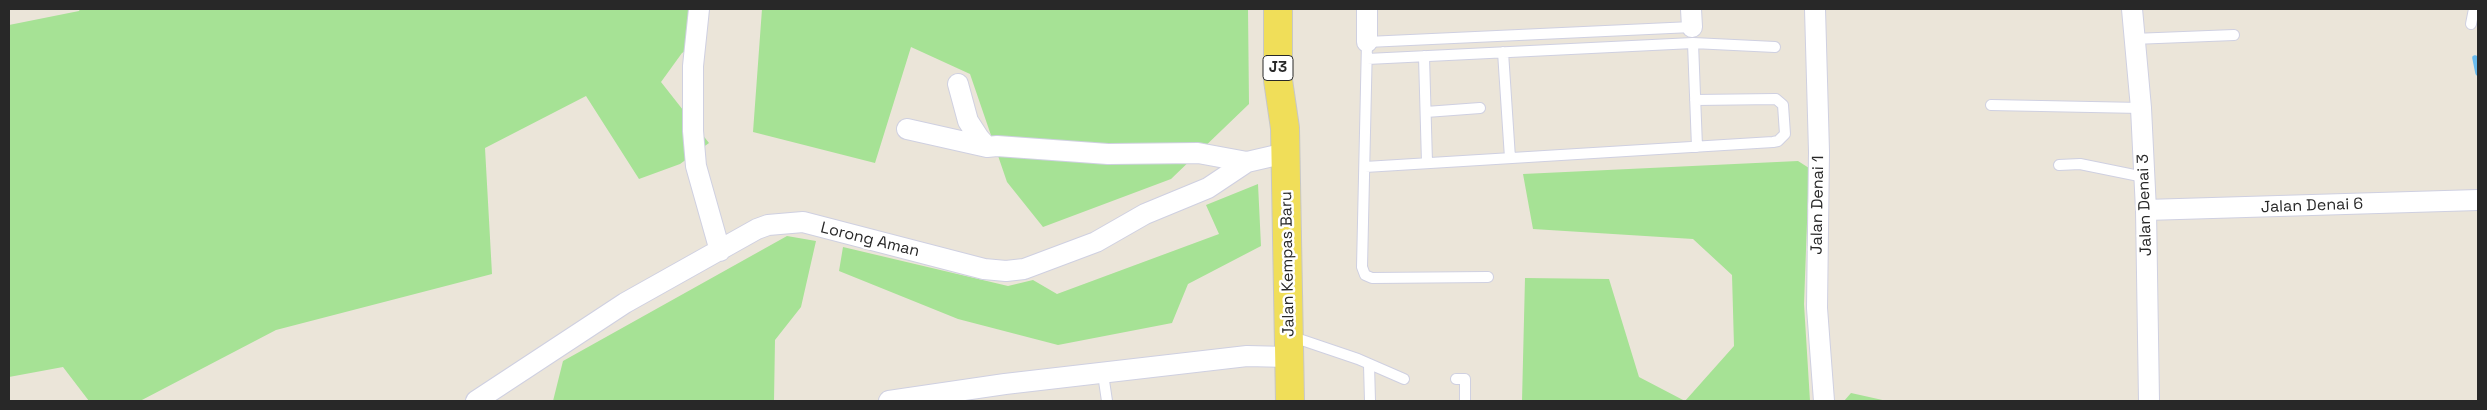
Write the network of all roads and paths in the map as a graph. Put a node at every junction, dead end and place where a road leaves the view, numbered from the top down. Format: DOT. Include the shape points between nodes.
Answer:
graph roads {
  1 [pos="699,9"];
  2 [pos="1278,9"];
  3 [pos="1291,9"];
  4 [pos="1367,9"];
  5 [pos="1815,9"];
  6 [pos="2132,9"];
  7 [pos="2474,9"];
  8 [pos="2471,24"];
  9 [pos="1692,26"];
  10 [pos="2234,35"];
  11 [pos="2133,39"];
  12 [pos="1775,47"];
  13 [pos="1367,51"];
  14 [pos="1503,52"];
  15 [pos="1424,56"];
  16 [pos="958,84"];
  17 [pos="1695,100"];
  18 [pos="1991,105"];
  19 [pos="1480,108"];
  20 [pos="2141,108"];
  21 [pos="1426,112"];
  22 [pos="908,129"];
  23 [pos="1286,140"];
  24 [pos="987,147"];
  25 [pos="1697,147"];
  26 [pos="1510,158"];
  27 [pos="1247,162"];
  28 [pos="1427,163"];
  29 [pos="2060,165"];
  30 [pos="1366,167"];
  31 [pos="2144,176"];
  32 [pos="2478,200"];
  33 [pos="2146,210"];
  34 [pos="720,251"];
  35 [pos="1488,276"];
  36 [pos="1289,346"];
  37 [pos="1369,365"];
  38 [pos="1102,374"];
  39 [pos="1404,378"];
  40 [pos="1456,379"];
  41 [pos="476,401"];
  42 [pos="888,401"];
  43 [pos="1107,401"];
  44 [pos="1290,401"];
  45 [pos="1370,401"];
  46 [pos="1465,401"];
  47 [pos="1824,401"];
  48 [pos="2149,401"];
  1 -- 34 [label="street" via="693,66 695,148 704,197"];
  2 -- 23 [label="main road, Jalan Kempas Baru / J3" via="1278,80"];
  3 -- 23 [label="main road, Jalan Kempas Baru / J3" via="1292,81"];
  4 -- 13 [label="street"];
  5 -- 47 [label="street, Jalan Denai 1" via="1819,152 1817,308"];
  6 -- 11 [label="street, Jalan Denai 3"];
  7 -- 8 [label="lane"];
  9 -- 12 [label="lane"];
  9 -- 13 [label="lane"];
  9 -- 14 [label="lane"];
  9 -- 17 [label="lane"];
  10 -- 11 [label="lane"];
  11 -- 20 [label="street, Jalan Denai 3"];
  13 -- 15 [label="lane"];
  13 -- 30 [label="lane"];
  14 -- 15 [label="lane"];
  14 -- 26 [label="lane"];
  15 -- 21 [label="lane"];
  16 -- 24 [label="street" via="968,121"];
  17 -- 25 [label="lane"];
  17 -- 25 [label="lane" via="1776,99 1783,106 1785,128 1782,138 1773,142"];
  18 -- 20 [label="lane"];
  19 -- 21 [label="lane"];
  20 -- 31 [label="street, Jalan Denai 3"];
  21 -- 28 [label="lane"];
  22 -- 24 [label="street"];
  23 -- 27 [label="street, Lorong Aman"];
  23 -- 36 [label="main road, Jalan Kempas Baru / J3"];
  24 -- 27 [label="street" via="1108,154 1198,153"];
  25 -- 26 [label="lane"];
  26 -- 28 [label="lane"];
  27 -- 34 [label="street, Lorong Aman" via="1208,188 1144,214 1096,242 1024,269 984,269 797,222 762,227"];
  28 -- 30 [label="lane"];
  29 -- 31 [label="lane" via="2080,164"];
  30 -- 35 [label="lane" via="1362,267 1365,274 1372,278"];
  31 -- 33 [label="street, Jalan Denai 3"];
  32 -- 33 [label="street, Jalan Denai 6"];
  33 -- 48 [label="street, Jalan Denai 3"];
  34 -- 41 [label="street, Lorong Aman" via="625,303"];
  36 -- 37 [label="lane"];
  36 -- 38 [label="street" via="1247,356"];
  36 -- 44 [label="main road, Jalan Kempas Baru / J3"];
  37 -- 39 [label="lane"];
  37 -- 45 [label="lane"];
  38 -- 42 [label="street"];
  38 -- 43 [label="lane"];
  40 -- 46 [label="lane" via="1465,380"];
}
